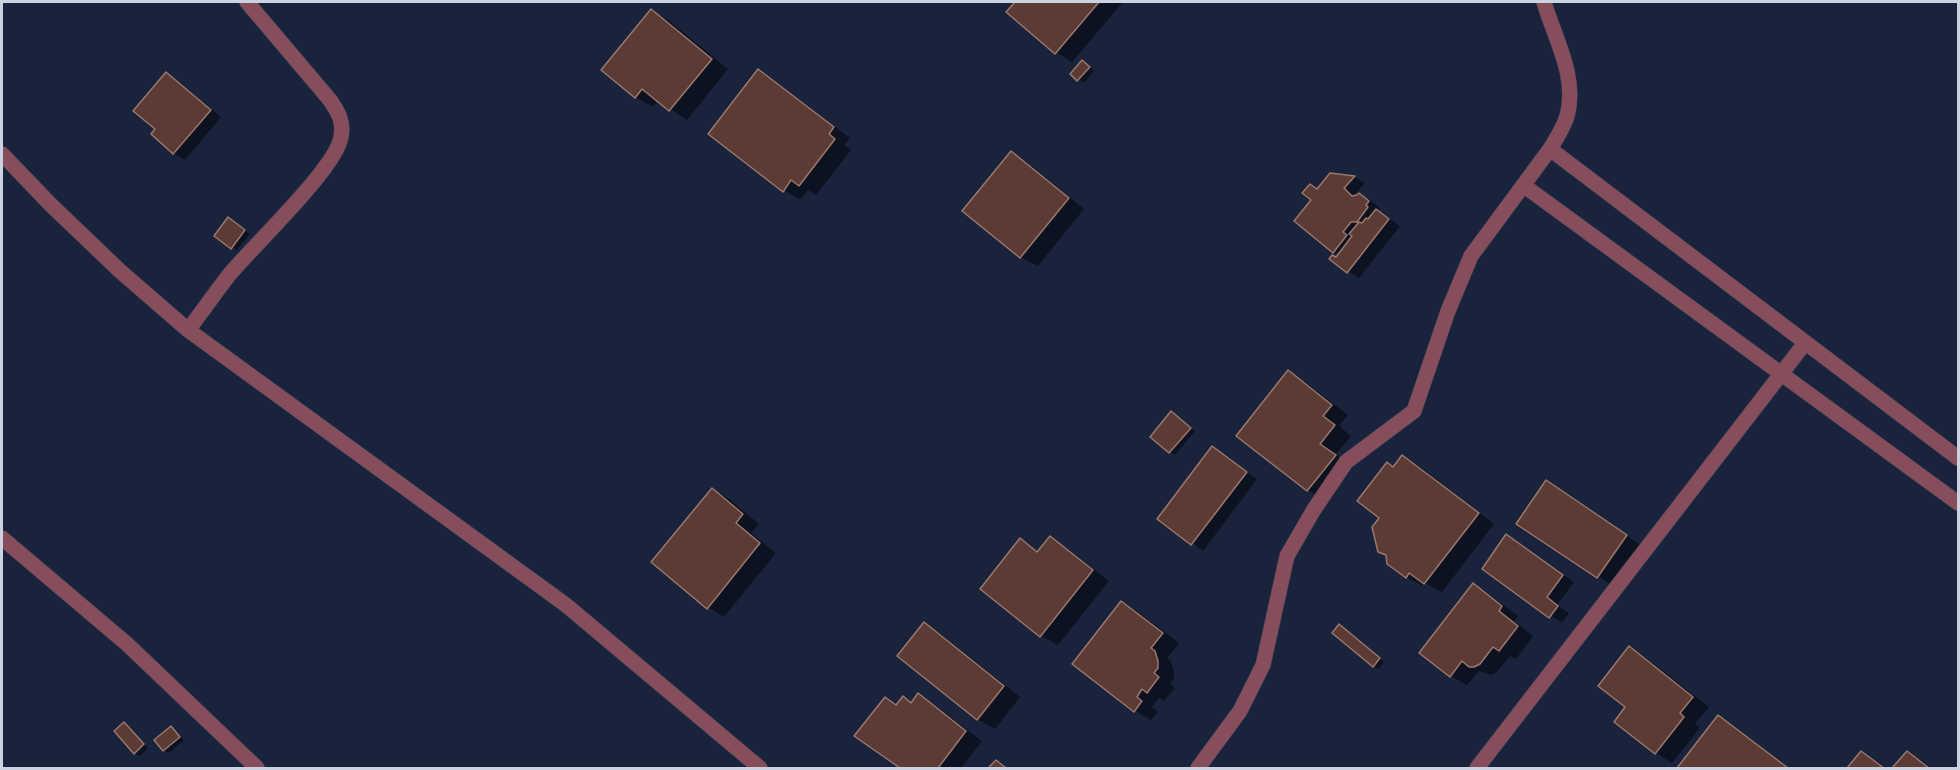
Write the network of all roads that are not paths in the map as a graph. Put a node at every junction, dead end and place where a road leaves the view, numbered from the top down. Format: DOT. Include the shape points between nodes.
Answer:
graph roads {
  1 [pos="247,2"];
  2 [pos="1544,2"];
  3 [pos="1550,149"];
  4 [pos="2,153"];
  5 [pos="1523,185"];
  6 [pos="188,330"];
  7 [pos="1805,343"];
  8 [pos="1782,374"];
  9 [pos="1959,458"];
  10 [pos="1959,503"];
  11 [pos="2,538"];
  12 [pos="257,768"];
  13 [pos="760,768"];
  14 [pos="1198,768"];
  15 [pos="1477,768"];
  1 -- 6 [label="street" via="330,100 341,117 341,139 330,161 230,274"];
  2 -- 3 [label="street" via="1564,57 1570,93 1568,115"];
  3 -- 5 [label="street"];
  3 -- 7 [label="street"];
  4 -- 6 [label="street" via="111,263"];
  5 -- 8 [label="street"];
  5 -- 14 [label="street" via="1471,256 1414,411 1346,462 1287,556 1263,665 1240,711"];
  6 -- 13 [label="street" via="566,605"];
  7 -- 8 [label="street"];
  7 -- 9 [label="street"];
  8 -- 10 [label="street"];
  8 -- 15 [label="street"];
  11 -- 12 [label="street" via="127,644"];
}
